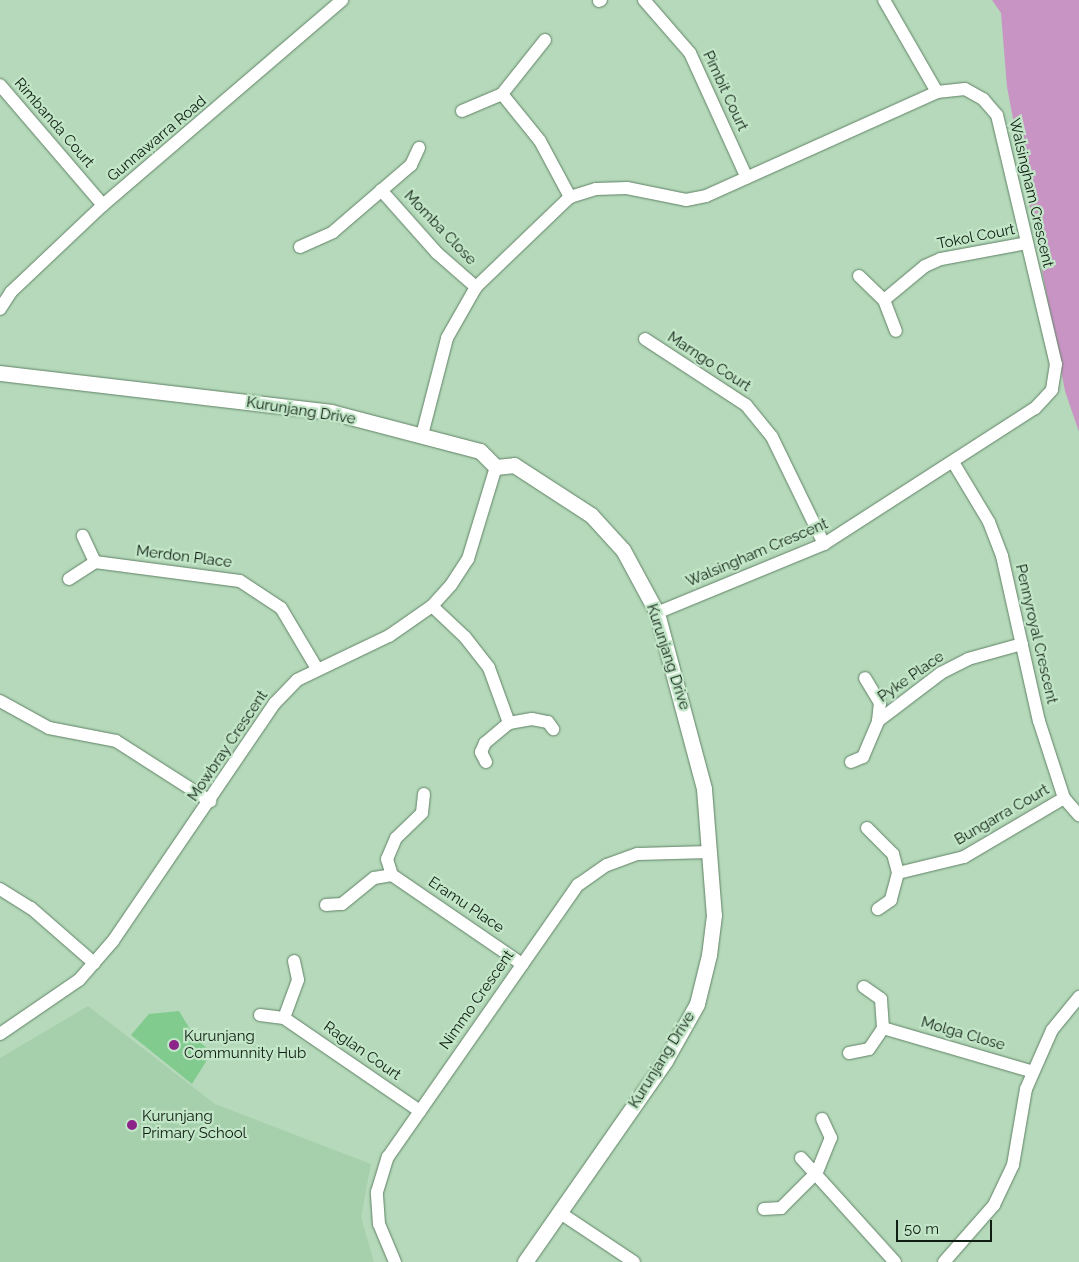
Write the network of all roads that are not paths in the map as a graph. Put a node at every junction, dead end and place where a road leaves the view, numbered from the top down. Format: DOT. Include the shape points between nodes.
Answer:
graph roads {
  1 [pos="342,0"];
  2 [pos="644,0"];
  3 [pos="884,0"];
  4 [pos="545,40"];
  5 [pos="0,85"];
  6 [pos="937,92"];
  7 [pos="502,94"];
  8 [pos="462,111"];
  9 [pos="419,148"];
  10 [pos="748,178"];
  11 [pos="381,190"];
  12 [pos="570,196"];
  13 [pos="103,205"];
  14 [pos="1027,243"];
  15 [pos="300,247"];
  16 [pos="859,276"];
  17 [pos="476,287"];
  18 [pos="884,300"];
  19 [pos="0,309"];
  20 [pos="896,331"];
  21 [pos="645,339"];
  22 [pos="0,373"];
  23 [pos="422,435"];
  24 [pos="953,462"];
  25 [pos="496,467"];
  26 [pos="83,536"];
  27 [pos="824,544"];
  28 [pos="95,562"];
  29 [pos="69,579"];
  30 [pos="432,606"];
  31 [pos="657,613"];
  32 [pos="1022,644"];
  33 [pos="316,667"];
  34 [pos="865,678"];
  35 [pos="0,701"];
  36 [pos="878,721"];
  37 [pos="509,723"];
  38 [pos="553,729"];
  39 [pos="486,762"];
  40 [pos="851,762"];
  41 [pos="424,794"];
  42 [pos="1064,798"];
  43 [pos="210,802"];
  44 [pos="1079,815"];
  45 [pos="868,828"];
  46 [pos="709,852"];
  47 [pos="898,873"];
  48 [pos="392,875"];
  49 [pos="0,888"];
  50 [pos="326,905"];
  51 [pos="878,909"];
  52 [pos="294,961"];
  53 [pos="94,963"];
  54 [pos="522,964"];
  55 [pos="864,987"];
  56 [pos="1079,997"];
  57 [pos="260,1015"];
  58 [pos="284,1018"];
  59 [pos="883,1028"];
  60 [pos="0,1034"];
  61 [pos="849,1053"];
  62 [pos="1033,1072"];
  63 [pos="420,1112"];
  64 [pos="822,1119"];
  65 [pos="801,1158"];
  66 [pos="817,1172"];
  67 [pos="764,1209"];
  68 [pos="559,1212"];
  69 [pos="395,1262"];
  70 [pos="526,1262"];
  71 [pos="634,1262"];
  72 [pos="895,1262"];
  73 [pos="944,1262"];
  1 -- 13 [label="street, Gunnawarra Road"];
  2 -- 10 [label="street, Pimbit Court" via="690,53"];
  3 -- 6 [label="street"];
  4 -- 7 [label="street"];
  5 -- 13 [label="street, Rimbanda Court"];
  6 -- 10 [label="street, Walsingham Crescent"];
  6 -- 14 [label="street, Walsingham Crescent" via="966,89 983,99 997,116"];
  7 -- 8 [label="street"];
  7 -- 12 [label="street" via="540,140"];
  9 -- 11 [label="street, Momba Close" via="411,165"];
  10 -- 12 [label="street, Walsingham Crescent" via="686,200 627,188 596,189"];
  11 -- 15 [label="street, Momba Close" via="332,232"];
  11 -- 17 [label="street, Momba Close" via="437,253"];
  12 -- 17 [label="street, Walsingham Crescent"];
  13 -- 19 [label="street, Gunnawarra Road" via="11,292"];
  14 -- 18 [label="street, Tokol Court" via="940,259 924,266"];
  14 -- 24 [label="street, Walsingham Crescent" via="1056,364 1055,381 1035,408"];
  16 -- 18 [label="street"];
  17 -- 23 [label="street, Walsingham Crescent" via="447,338"];
  18 -- 20 [label="street"];
  21 -- 27 [label="street, Marngo Court" via="746,405 772,437"];
  22 -- 23 [label="street, Kurunjang Drive" via="331,412"];
  23 -- 25 [label="street, Kurunjang Drive" via="480,451"];
  24 -- 27 [label="street, Walsingham Crescent"];
  24 -- 32 [label="street, Pennyroyal Crescent" via="989,522"];
  25 -- 30 [label="street, Mowbray Crescent" via="468,559"];
  25 -- 31 [label="street, Kurunjang Drive" via="514,465 591,515 623,550"];
  26 -- 28 [label="street"];
  27 -- 31 [label="street, Walsingham Crescent"];
  28 -- 29 [label="street"];
  28 -- 33 [label="street, Merdon Place" via="240,580 281,608"];
  30 -- 33 [label="street, Mowbray Crescent" via="389,636"];
  30 -- 37 [label="street" via="465,637 489,668"];
  31 -- 46 [label="street, Kurunjang Drive" via="704,789"];
  32 -- 36 [label="street, Pyke Place" via="968,659 941,673"];
  32 -- 42 [label="street, Pennyroyal Crescent" via="1040,721"];
  33 -- 43 [label="street, Mowbray Crescent" via="274,703"];
  34 -- 36 [label="street, Pyke Place" via="880,703"];
  35 -- 43 [label="street" via="49,728 116,741"];
  36 -- 40 [label="street, Pyke Place" via="863,757"];
  37 -- 38 [label="street" via="532,719 548,722"];
  37 -- 39 [label="street" via="485,743 481,752"];
  41 -- 48 [label="street" via="422,813 396,838 387,859"];
  42 -- 44 [label="street, Pennyroyal Crescent"];
  42 -- 47 [label="street, Bungarra Court" via="964,857"];
  43 -- 53 [label="street, Mowbray Crescent"];
  45 -- 47 [label="street" via="893,854"];
  46 -- 54 [label="street, Nimmo Crescent" via="638,854 607,865 578,885"];
  46 -- 68 [label="street, Kurunjang Drive" via="714,915 697,1004 665,1061"];
  47 -- 51 [label="street" via="892,900"];
  48 -- 50 [label="street" via="374,878 342,904"];
  48 -- 54 [label="street, Eramu Place"];
  49 -- 53 [label="street" via="31,908"];
  52 -- 58 [label="street" via="298,980"];
  53 -- 60 [label="street, Mowbray Crescent" via="59,995"];
  54 -- 63 [label="street, Nimmo Crescent"];
  55 -- 59 [label="street" via="881,999"];
  56 -- 62 [label="street" via="1052,1030"];
  57 -- 58 [label="street, Raglan Court"];
  58 -- 63 [label="street, Raglan Court"];
  59 -- 61 [label="street" via="868,1049"];
  59 -- 62 [label="street, Molga Close"];
  62 -- 73 [label="street" via="1026,1090 1013,1165 994,1205"];
  63 -- 69 [label="street, Nimmo Crescent" via="388,1157 377,1192 379,1224"];
  64 -- 66 [label="street" via="831,1138"];
  65 -- 66 [label="street"];
  66 -- 67 [label="street" via="781,1208"];
  66 -- 72 [label="street"];
  68 -- 70 [label="street, Kurunjang Drive"];
  68 -- 71 [label="street"];
}
